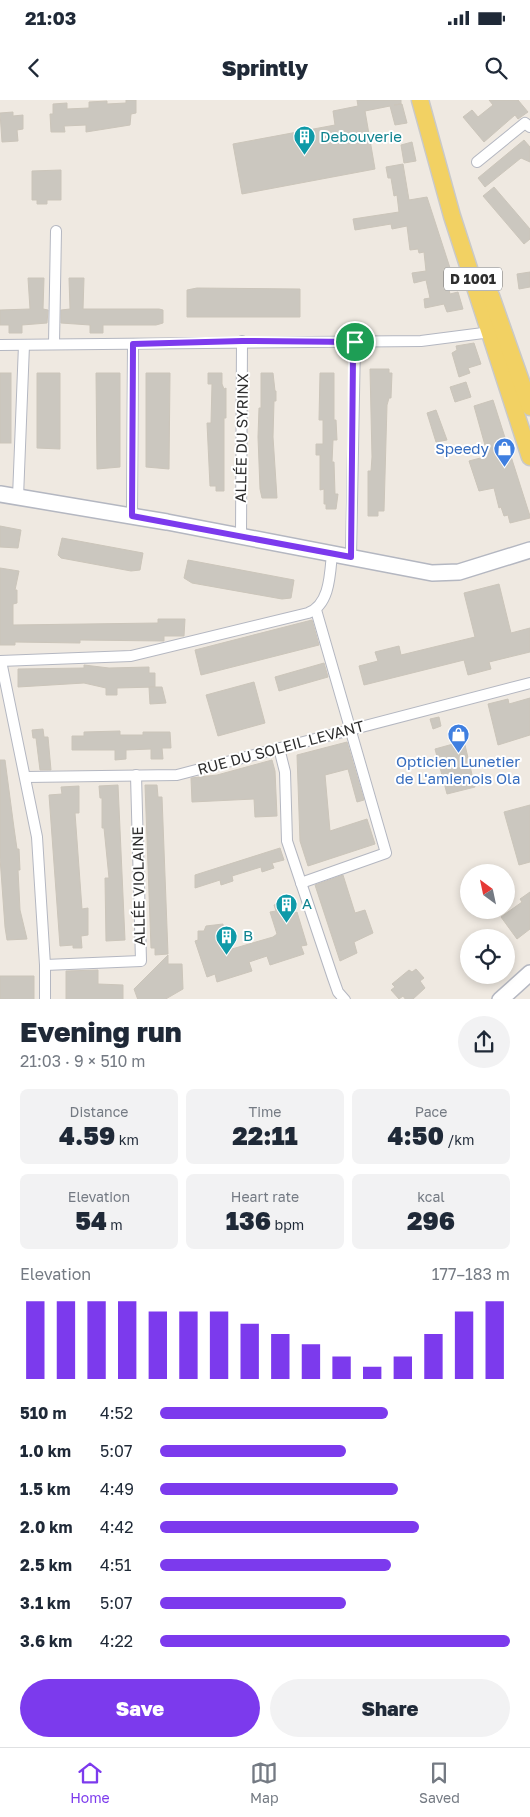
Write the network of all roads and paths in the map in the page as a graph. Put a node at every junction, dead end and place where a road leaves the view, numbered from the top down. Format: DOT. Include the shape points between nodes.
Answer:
graph roads {
  1 [pos="420,100"];
  2 [pos="431,100"];
  3 [pos="530,126"];
  4 [pos="477,162"];
  5 [pos="56,232"];
  6 [pos="491,332"];
  7 [pos="242,341"];
  8 [pos="355,342"];
  9 [pos="54,344"];
  10 [pos="133,344"];
  11 [pos="0,345"];
  12 [pos="24,345"];
  13 [pos="530,407"];
  14 [pos="530,457"];
  15 [pos="0,494"];
  16 [pos="18,497"];
  17 [pos="132,516"];
  18 [pos="241,536"];
  19 [pos="526,549"];
  20 [pos="332,553"];
  21 [pos="351,557"];
  22 [pos="316,610"];
  23 [pos="0,661"];
  24 [pos="530,683"];
  25 [pos="351,729"];
  26 [pos="279,748"];
  27 [pos="136,776"];
  28 [pos="26,777"];
  29 [pos="300,883"];
  30 [pos="45,965"];
  31 [pos="530,973"];
  32 [pos="342,996"];
  33 [pos="45,999"];
  34 [pos="501,999"];
  1 -- 6 [label="main road, D 1001" via="452,216"];
  2 -- 13 [label="main road, D 1001" via="463,216"];
  3 -- 4 [label="street" via="525,123"];
  5 -- 9 [label="street"];
  6 -- 8 [label="street" via="421,341"];
  6 -- 14 [label="main road, D 1001"];
  7 -- 8 [label="street"];
  7 -- 10 [label="street"];
  7 -- 18 [label="street, ALLÉE DU SYRINX"];
  8 -- 21 [label="street"];
  9 -- 10 [label="street"];
  9 -- 12 [label="street"];
  10 -- 17 [label="street"];
  11 -- 12 [label="street"];
  12 -- 16 [label="street"];
  15 -- 16 [label="street"];
  16 -- 17 [label="street"];
  17 -- 18 [label="street"];
  18 -- 20 [label="street"];
  19 -- 21 [label="street" via="449,573 432,573"];
  20 -- 21 [label="street"];
  20 -- 22 [label="street" via="323,602"];
  22 -- 23 [label="street" via="131,656"];
  22 -- 25 [label="street"];
  23 -- 28 [label="street"];
  24 -- 25 [label="street, RUE DU SOLEIL LEVANT"];
  25 -- 26 [label="street, RUE DU SOLEIL LEVANT"];
  25 -- 29 [label="street" via="386,853"];
  26 -- 27 [label="street, RUE DU SOLEIL LEVANT" via="177,775"];
  26 -- 29 [label="street" via="285,772 287,841"];
  27 -- 28 [label="street, RUE DU SOLEIL LEVANT"];
  27 -- 30 [label="street, ALLÉE VIOLAINE" via="141,961"];
  28 -- 30 [label="street" via="37,837"];
  29 -- 32 [label="street"];
  30 -- 33 [label="street"];
  31 -- 34 [label="street"];
}
